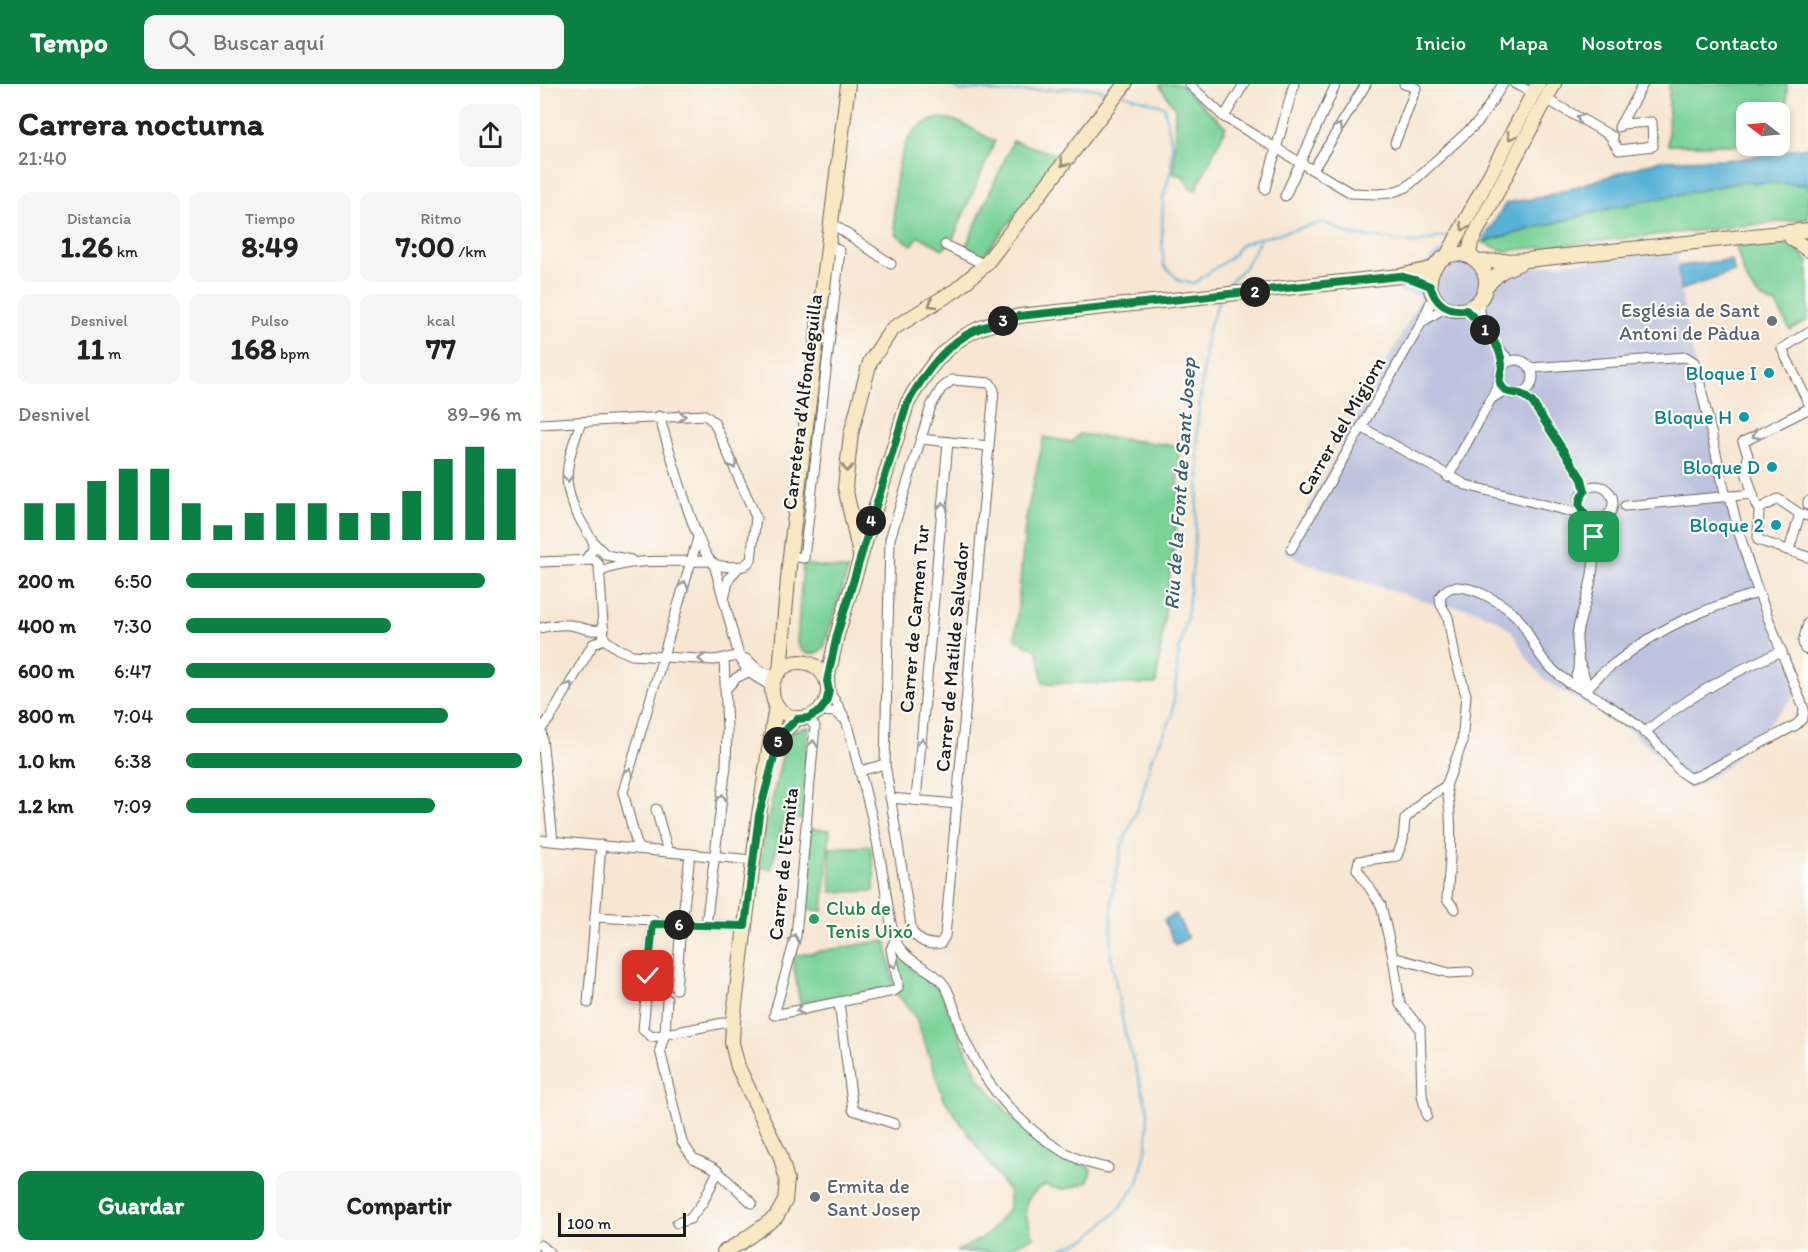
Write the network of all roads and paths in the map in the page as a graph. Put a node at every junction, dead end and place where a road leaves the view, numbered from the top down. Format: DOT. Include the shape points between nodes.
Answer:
graph roads {
  1 [pos="848,84"];
  2 [pos="1125,84"];
  3 [pos="1189,84"];
  4 [pos="1244,84"];
  5 [pos="1294,84"];
  6 [pos="1336,84"];
  7 [pos="1366,84"];
  8 [pos="1503,84"];
  9 [pos="1515,84"];
  10 [pos="1554,84"];
  11 [pos="1643,84"];
  12 [pos="1410,86"];
  13 [pos="1539,92"];
  14 [pos="1224,117"];
  15 [pos="1621,124"];
  16 [pos="1614,137"];
  17 [pos="1395,143"];
  18 [pos="1276,148"];
  19 [pos="1300,163"];
  20 [pos="1313,170"];
  21 [pos="1264,189"];
  22 [pos="1285,196"];
  23 [pos="830,222"];
  24 [pos="1803,234"];
  25 [pos="945,245"];
  26 [pos="1808,250"];
  27 [pos="1450,252"];
  28 [pos="1473,253"];
  29 [pos="1527,260"];
  30 [pos="891,264"];
  31 [pos="985,265"];
  32 [pos="1434,268"];
  33 [pos="1400,276"];
  34 [pos="1487,285"];
  35 [pos="1432,291"];
  36 [pos="1479,303"];
  37 [pos="1444,308"];
  38 [pos="1466,310"];
  39 [pos="1422,322"];
  40 [pos="1482,325"];
  41 [pos="1806,337"];
  42 [pos="1506,364"];
  43 [pos="1531,372"];
  44 [pos="1502,386"];
  45 [pos="1529,387"];
  46 [pos="1520,393"];
  47 [pos="1532,402"];
  48 [pos="1808,402"];
  49 [pos="1808,409"];
  50 [pos="659,416"];
  51 [pos="581,422"];
  52 [pos="540,424"];
  53 [pos="1361,427"];
  54 [pos="921,439"];
  55 [pos="948,442"];
  56 [pos="989,446"];
  57 [pos="1448,477"];
  58 [pos="1582,479"];
  59 [pos="1594,486"];
  60 [pos="1585,491"];
  61 [pos="1753,494"];
  62 [pos="1728,496"];
  63 [pos="1613,499"];
  64 [pos="1579,505"];
  65 [pos="1625,506"];
  66 [pos="1759,509"];
  67 [pos="1563,510"];
  68 [pos="1611,511"];
  69 [pos="1804,515"];
  70 [pos="1587,517"];
  71 [pos="1600,520"];
  72 [pos="1594,537"];
  73 [pos="698,538"];
  74 [pos="594,543"];
  75 [pos="1291,549"];
  76 [pos="1789,550"];
  77 [pos="860,557"];
  78 [pos="1808,557"];
  79 [pos="590,560"];
  80 [pos="641,561"];
  81 [pos="540,562"];
  82 [pos="691,562"];
  83 [pos="712,562"];
  84 [pos="739,567"];
  85 [pos="599,572"];
  86 [pos="788,587"];
  87 [pos="1758,593"];
  88 [pos="724,600"];
  89 [pos="1808,622"];
  90 [pos="540,628"];
  91 [pos="604,629"];
  92 [pos="585,630"];
  93 [pos="837,635"];
  94 [pos="604,639"];
  95 [pos="593,644"];
  96 [pos="1808,650"];
  97 [pos="1782,651"];
  98 [pos="739,656"];
  99 [pos="663,657"];
  100 [pos="724,658"];
  101 [pos="804,663"];
  102 [pos="748,672"];
  103 [pos="776,678"];
  104 [pos="1582,682"];
  105 [pos="828,686"];
  106 [pos="725,690"];
  107 [pos="776,705"];
  108 [pos="808,716"];
  109 [pos="846,719"];
  110 [pos="1644,733"];
  111 [pos="885,764"];
  112 [pos="860,771"];
  113 [pos="1446,786"];
  114 [pos="890,798"];
  115 [pos="916,800"];
  116 [pos="956,804"];
  117 [pos="656,809"];
  118 [pos="759,815"];
  119 [pos="540,840"];
  120 [pos="553,841"];
  121 [pos="601,845"];
  122 [pos="638,849"];
  123 [pos="668,852"];
  124 [pos="690,854"];
  125 [pos="714,856"];
  126 [pos="753,860"];
  127 [pos="1455,909"];
  128 [pos="595,917"];
  129 [pos="653,922"];
  130 [pos="681,925"];
  131 [pos="705,926"];
  132 [pos="745,926"];
  133 [pos="895,940"];
  134 [pos="1393,957"];
  135 [pos="1469,972"];
  136 [pos="675,989"];
  137 [pos="667,999"];
  138 [pos="588,1003"];
  139 [pos="839,1003"];
  140 [pos="733,1021"];
  141 [pos="665,1033"];
  142 [pos="1427,1116"];
  143 [pos="895,1124"];
  144 [pos="1108,1168"];
  145 [pos="718,1171"];
  146 [pos="752,1203"];
  147 [pos="677,1223"];
  148 [pos="540,1245"];
  149 [pos="549,1252"];
  150 [pos="723,1252"];
  1 -- 23 [label="main road, Carretera d'Alfondeguilla"];
  2 -- 31 [label="main road, one-way"];
  3 -- 14 [label="street"];
  4 -- 14 [label="street"];
  5 -- 18 [label="street"];
  6 -- 19 [label="street"];
  20 -- 7 [label="street, one-way"];
  8 -- 20 [label="street" via="1479,121 1407,187 1390,193 1351,193"];
  9 -- 13 [label="street"];
  10 -- 13 [label="main road"];
  11 -- 15 [label="street"];
  12 -- 17 [label="street"];
  16 -- 13 [label="street, one-way"];
  13 -- 27 [label="main road, one-way"];
  13 -- 28 [label="main road"];
  14 -- 18 [label="street"];
  15 -- 16 [label="street"];
  15 -- 16 [label="street" via="1652,122 1653,146 1619,150"];
  18 -- 19 [label="street"];
  18 -- 21 [label="street"];
  19 -- 20 [label="street"];
  19 -- 22 [label="street"];
  23 -- 30 [label="street"];
  23 -- 86 [label="main road, Carretera d'Alfondeguilla"];
  24 -- 26 [label="main road"];
  24 -- 29 [label="main road"];
  25 -- 31 [label="street"];
  27 -- 28 [label="main road"];
  27 -- 32 [label="main road"];
  28 -- 29 [label="main road"];
  28 -- 34 [label="main road" via="1485,272"];
  29 -- 34 [label="main road" via="1502,271"];
  31 -- 77 [label="main road, one-way" via="956,290 892,329 870,362 851,434 845,487"];
  32 -- 33 [label="main road"];
  32 -- 35 [label="main road"];
  33 -- 35 [label="main road"];
  33 -- 77 [label="main road" via="1019,316 976,330 944,352 923,376 907,404"];
  34 -- 36 [label="main road"];
  35 -- 37 [label="main road"];
  35 -- 39 [label="street, Carrer del Migjorn"];
  36 -- 38 [label="main road"];
  36 -- 40 [label="street"];
  37 -- 38 [label="main road"];
  37 -- 39 [label="street, Carrer del Migjorn"];
  38 -- 40 [label="street"];
  39 -- 53 [label="street, Carrer del Migjorn"];
  40 -- 42 [label="street"];
  41 -- 48 [label="street" via="1782,349"];
  42 -- 43 [label="street" via="1524,362"];
  42 -- 44 [label="street" via="1500,371"];
  43 -- 45 [label="street"];
  43 -- 62 [label="street" via="1675,357 1694,362"];
  44 -- 46 [label="street"];
  44 -- 57 [label="street"];
  45 -- 46 [label="street"];
  45 -- 47 [label="street"];
  46 -- 47 [label="street"];
  47 -- 58 [label="street"];
  49 -- 61 [label="street, one-way" via="1743,442"];
  50 -- 51 [label="street"];
  50 -- 73 [label="street"];
  50 -- 84 [label="street, one-way" via="705,415 714,422 756,517 751,560"];
  51 -- 52 [label="street"];
  51 -- 74 [label="street, one-way" via="567,463 567,481 572,505"];
  53 -- 57 [label="street"];
  53 -- 75 [label="street, Carrer del Migjorn"];
  54 -- 55 [label="street"];
  54 -- 56 [label="street, Carrer de Matilde Salvador" via="940,389 952,380 990,383 994,390"];
  54 -- 111 [label="street" via="890,539"];
  55 -- 56 [label="street"];
  115 -- 55 [label="street, Carrer de Carmen Tur, one-way"];
  56 -- 116 [label="street, Carrer de Matilde Salvador"];
  57 -- 67 [label="street" via="1484,491"];
  58 -- 59 [label="street"];
  58 -- 60 [label="street"];
  59 -- 60 [label="street"];
  59 -- 63 [label="street" via="1608,491"];
  60 -- 64 [label="street"];
  61 -- 62 [label="street"];
  61 -- 66 [label="street"];
  62 -- 65 [label="street"];
  62 -- 87 [label="street"];
  63 -- 65 [label="street"];
  63 -- 68 [label="street"];
  64 -- 67 [label="street"];
  64 -- 70 [label="street"];
  65 -- 68 [label="street"];
  66 -- 69 [label="street" via="1778,499"];
  66 -- 76 [label="street" via="1758,540"];
  67 -- 70 [label="street"];
  68 -- 71 [label="street"];
  69 -- 76 [label="street"];
  70 -- 71 [label="street"];
  70 -- 72 [label="street"];
  71 -- 72 [label="street"];
  72 -- 104 [label="street" via="1594,566 1576,643"];
  73 -- 82 [label="street"];
  73 -- 83 [label="street"];
  74 -- 79 [label="street"];
  74 -- 80 [label="street" via="606,555"];
  76 -- 78 [label="street"];
  77 -- 93 [label="main road"];
  79 -- 81 [label="street"];
  79 -- 85 [label="street" via="599,565"];
  80 -- 82 [label="street"];
  80 -- 85 [label="street"];
  82 -- 83 [label="street"];
  99 -- 82 [label="street, one-way"];
  83 -- 84 [label="street"];
  83 -- 88 [label="street"];
  84 -- 88 [label="street" via="729,578"];
  85 -- 91 [label="street"];
  86 -- 101 [label="main road, Carretera d'Alfondeguilla" via="790,647"];
  86 -- 103 [label="main road, Carretera d'Alfondeguilla"];
  87 -- 97 [label="street"];
  87 -- 104 [label="street" via="1719,604 1668,627"];
  88 -- 98 [label="street"];
  89 -- 96 [label="street" via="1803,642"];
  90 -- 92 [label="street" via="563,625"];
  91 -- 92 [label="street"];
  91 -- 94 [label="street"];
  92 -- 95 [label="street"];
  93 -- 101 [label="main road" via="826,655"];
  93 -- 105 [label="main road"];
  94 -- 95 [label="street"];
  94 -- 99 [label="street" via="625,653"];
  120 -- 95 [label="street, one-way" via="541,729"];
  97 -- 110 [label="street" via="1722,679"];
  97 -- 110 [label="street" via="1804,712 1796,725 1690,778 1681,774 1662,748"];
  98 -- 100 [label="street"];
  98 -- 102 [label="street"];
  98 -- 103 [label="street"];
  100 -- 99 [label="street, one-way"];
  122 -- 99 [label="street, one-way" via="623,792"];
  100 -- 106 [label="street"];
  101 -- 103 [label="main road" via="788,664"];
  101 -- 105 [label="main road" via="820,669"];
  102 -- 103 [label="street"];
  102 -- 106 [label="street"];
  103 -- 107 [label="main road"];
  104 -- 110 [label="street"];
  104 -- 113 [label="street" via="1565,680 1549,666 1509,609 1463,588 1445,590 1440,597 1441,605 1448,617 1466,695 1462,743"];
  105 -- 108 [label="main road" via="826,703"];
  105 -- 109 [label="street"];
  125 -- 106 [label="street, one-way" via="726,766"];
  107 -- 108 [label="main road" via="784,714"];
  107 -- 118 [label="main road"];
  108 -- 109 [label="street" via="834,712"];
  108 -- 118 [label="main road" via="780,735"];
  139 -- 108 [label="street, Carrer de l'Ermita, one-way" via="774,1015 796,936 815,726"];
  109 -- 112 [label="street"];
  111 -- 112 [label="street"];
  111 -- 114 [label="street"];
  112 -- 133 [label="street"];
  113 -- 127 [label="street" via="1450,852 1446,899"];
  113 -- 134 [label="street" via="1425,799 1405,819 1397,856 1359,861 1357,869 1381,905"];
  114 -- 115 [label="street"];
  114 -- 116 [label="street, Carrer de Matilde Salvador" via="912,932 932,945 941,944 945,936"];
  115 -- 116 [label="street"];
  117 -- 123 [label="street"];
  118 -- 126 [label="main road"];
  119 -- 120 [label="street"];
  120 -- 121 [label="street"];
  121 -- 122 [label="street"];
  121 -- 128 [label="street"];
  122 -- 123 [label="street"];
  123 -- 124 [label="street"];
  124 -- 125 [label="street"];
  124 -- 130 [label="street"];
  125 -- 126 [label="street"];
  125 -- 131 [label="street"];
  126 -- 132 [label="main road"];
  128 -- 129 [label="street"];
  128 -- 138 [label="street"];
  129 -- 130 [label="street"];
  129 -- 141 [label="street" via="643,1030 652,1037"];
  130 -- 131 [label="street"];
  130 -- 136 [label="street"];
  131 -- 132 [label="street"];
  132 -- 140 [label="main road"];
  133 -- 139 [label="street, one-way" via="891,949 898,988"];
  133 -- 144 [label="street" via="910,959 944,984 971,1054 1009,1108 1052,1143"];
  134 -- 135 [label="street" via="1449,973"];
  134 -- 142 [label="street" via="1400,1004 1420,1028 1422,1095"];
  137 -- 141 [label="street"];
  139 -- 143 [label="street" via="853,1110"];
  140 -- 141 [label="street"];
  140 -- 150 [label="main road" via="732,1043 738,1067 788,1180 776,1217"];
  141 -- 145 [label="street" via="660,1050 682,1142 693,1158"];
  145 -- 146 [label="street"];
  145 -- 147 [label="street" via="690,1219"];
  148 -- 149 [label="street"];
}
